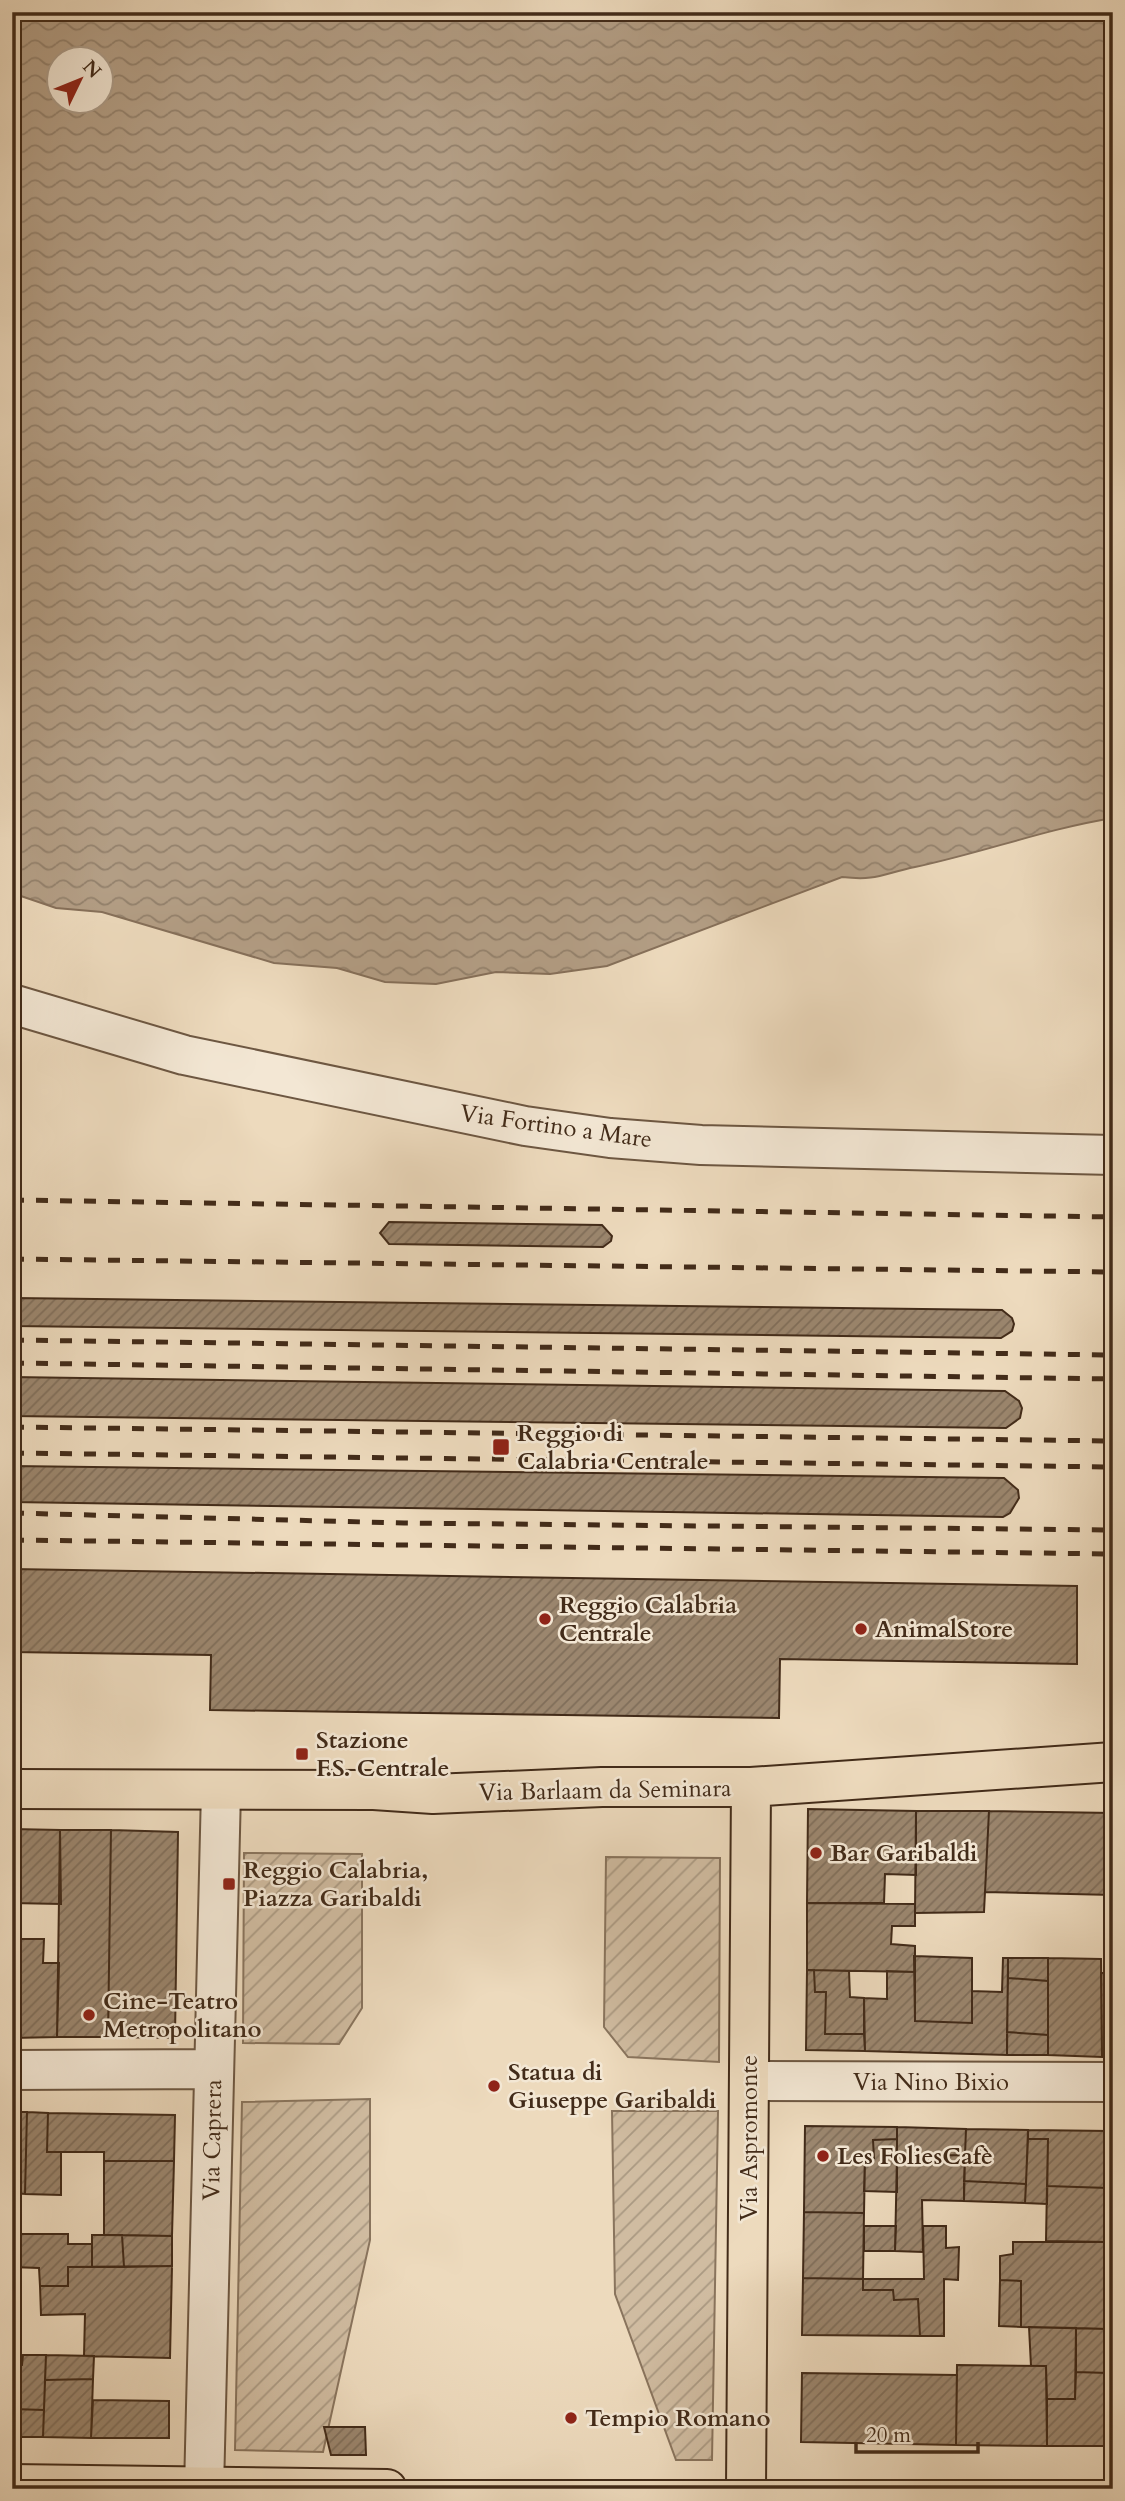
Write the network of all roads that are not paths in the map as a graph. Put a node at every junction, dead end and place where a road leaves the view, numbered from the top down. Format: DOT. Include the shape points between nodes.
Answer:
graph roads {
  1 [pos="12,1004"];
  2 [pos="1113,1155"];
  3 [pos="1113,1762"];
  4 [pos="751,1787"];
  5 [pos="12,1789"];
  6 [pos="221,1791"];
  7 [pos="214,2068"];
  8 [pos="12,2070"];
  9 [pos="749,2081"];
  10 [pos="1113,2082"];
  11 [pos="12,2484"];
  12 [pos="204,2486"];
  13 [pos="387,2489"];
  14 [pos="746,2489"];
  1 -- 2 [label="street, Via Fortino a Mare" via="184,1055 525,1126 610,1138 701,1145"];
  3 -- 4 [label="main road, Via Barlaam da Seminara"];
  4 -- 6 [label="main road, Via Barlaam da Seminara" via="433,1794"];
  4 -- 9 [label="main road, Via Aspromonte"];
  5 -- 6 [label="main road, Via Barlaam da Seminara"];
  6 -- 7 [label="street, Via Caprera"];
  7 -- 8 [label="street"];
  7 -- 12 [label="street, Via Caprera"];
  9 -- 10 [label="street, Via Nino Bixio"];
  9 -- 14 [label="main road, Via Aspromonte"];
  11 -- 12 [label="main road"];
  12 -- 13 [label="main road"];
}
